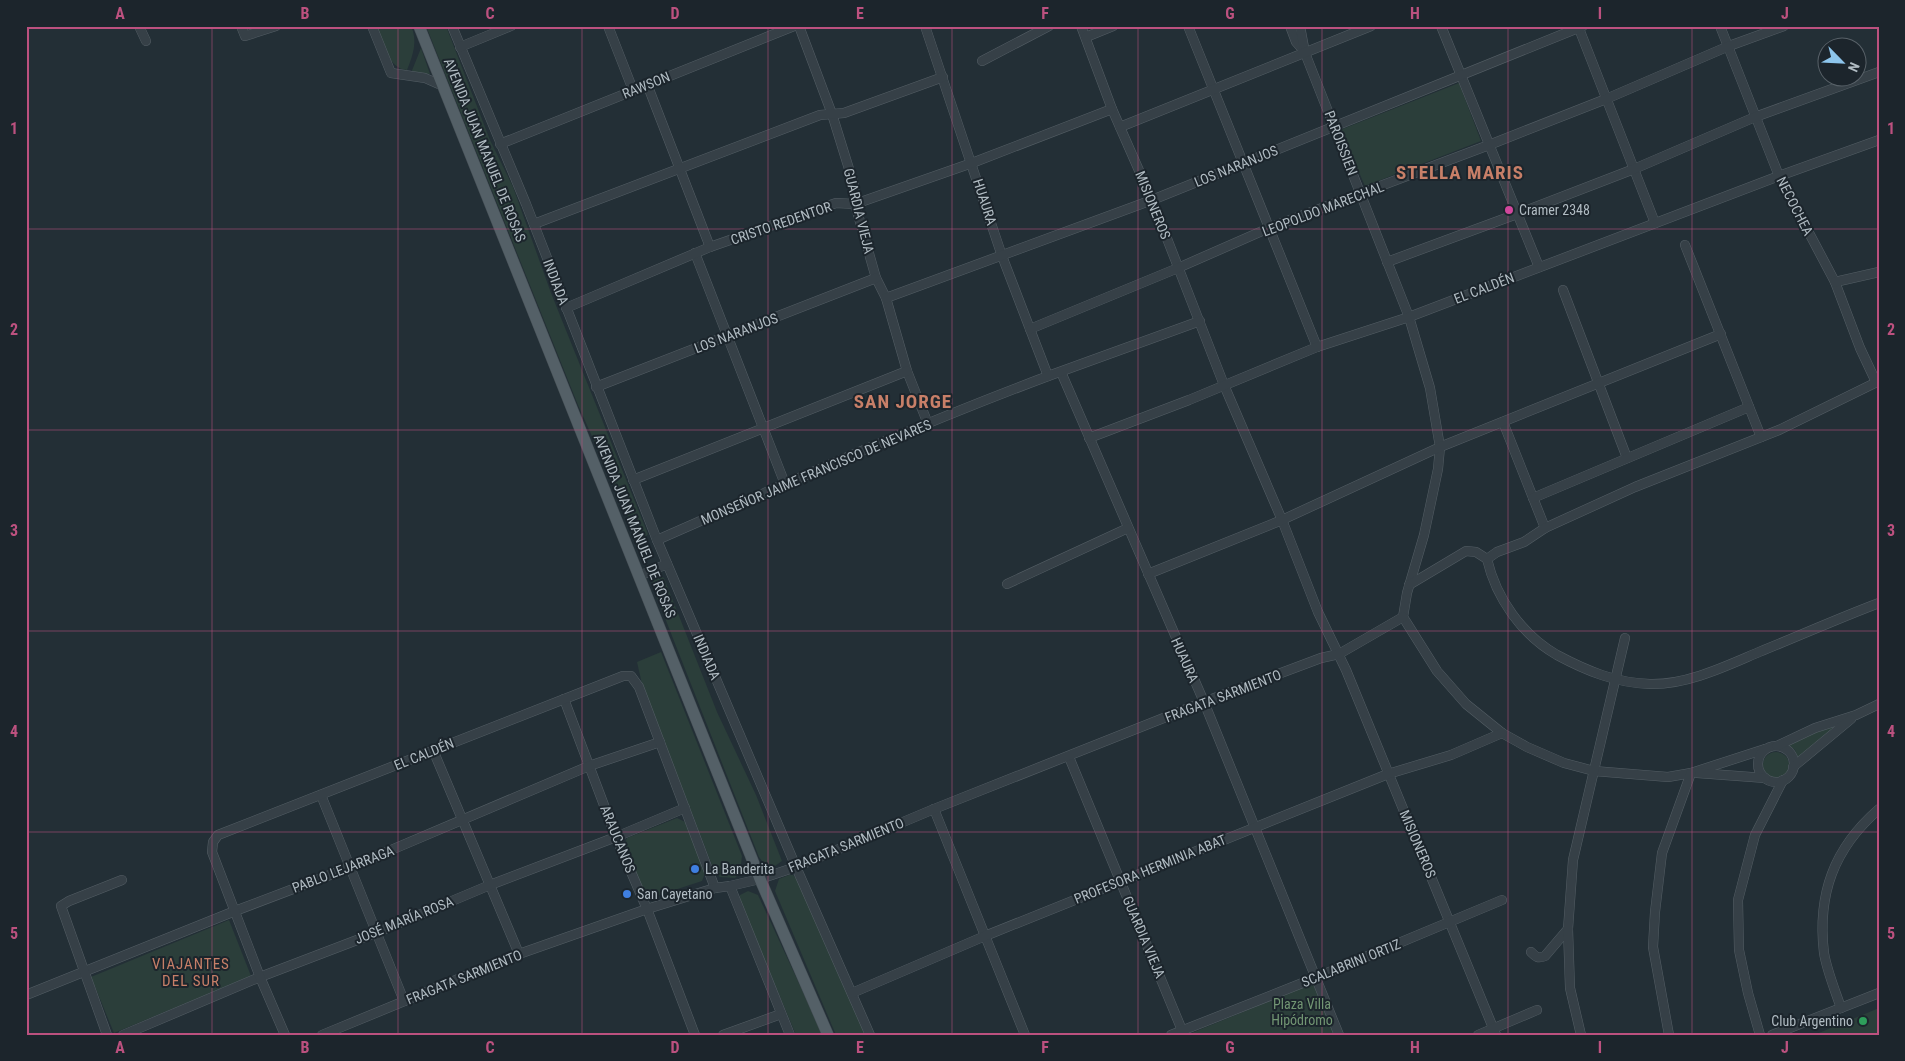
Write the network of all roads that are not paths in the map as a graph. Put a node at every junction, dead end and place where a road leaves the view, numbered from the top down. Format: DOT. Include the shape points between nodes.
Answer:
graph roads {
  1 [pos="140,26"];
  2 [pos="241,26"];
  3 [pos="276,26"];
  4 [pos="372,26"];
  5 [pos="419,26"];
  6 [pos="452,26"];
  7 [pos="511,26"];
  8 [pos="608,26"];
  9 [pos="794,26"];
  10 [pos="798,26"];
  11 [pos="925,26"];
  12 [pos="1049,26"];
  13 [pos="1081,26"];
  14 [pos="1113,26"];
  15 [pos="1188,26"];
  16 [pos="1290,26"];
  17 [pos="1300,26"];
  18 [pos="1371,26"];
  19 [pos="1441,26"];
  20 [pos="1720,26"];
  21 [pos="1784,26"];
  22 [pos="1580,27"];
  23 [pos="769,31"];
  24 [pos="1086,37"];
  25 [pos="146,41"];
  26 [pos="1729,46"];
  27 [pos="460,47"];
  28 [pos="1305,52"];
  29 [pos="982,60"];
  30 [pos="1879,72"];
  31 [pos="1461,76"];
  32 [pos="943,77"];
  33 [pos="647,84"];
  34 [pos="443,86"];
  35 [pos="1214,89"];
  36 [pos="633,90"];
  37 [pos="1606,99"];
  38 [pos="1112,109"];
  39 [pos="832,114"];
  40 [pos="1755,117"];
  41 [pos="1334,126"];
  42 [pos="1120,127"];
  43 [pos="1879,140"];
  44 [pos="500,144"];
  45 [pos="1489,145"];
  46 [pos="972,163"];
  47 [pos="1243,163"];
  48 [pos="680,168"];
  49 [pos="1634,168"];
  50 [pos="1779,176"];
  51 [pos="1361,195"];
  52 [pos="1152,200"];
  53 [pos="855,204"];
  54 [pos="1517,214"];
  55 [pos="1655,223"];
  56 [pos="534,224"];
  57 [pos="1269,228"];
  58 [pos="1685,245"];
  59 [pos="710,247"];
  60 [pos="695,253"];
  61 [pos="1002,256"];
  62 [pos="1388,262"];
  63 [pos="1539,267"];
  64 [pos="1178,268"];
  65 [pos="1879,272"];
  66 [pos="876,278"];
  67 [pos="1835,282"];
  68 [pos="1563,290"];
  69 [pos="886,298"];
  70 [pos="566,308"];
  71 [pos="1409,316"];
  72 [pos="1200,321"];
  73 [pos="1030,329"];
  74 [pos="1721,334"];
  75 [pos="728,336"];
  76 [pos="1317,347"];
  77 [pos="907,371"];
  78 [pos="1061,372"];
  79 [pos="1048,376"];
  80 [pos="1877,381"];
  81 [pos="1598,384"];
  82 [pos="1224,385"];
  83 [pos="596,387"];
  84 [pos="1749,406"];
  85 [pos="1503,422"];
  86 [pos="928,424"];
  87 [pos="764,428"];
  88 [pos="1761,437"];
  89 [pos="1089,438"];
  90 [pos="1440,447"];
  91 [pos="1628,458"];
  92 [pos="633,480"];
  93 [pos="785,484"];
  94 [pos="1533,498"];
  95 [pos="1282,520"];
  96 [pos="1128,528"];
  97 [pos="1545,528"];
  98 [pos="657,540"];
  99 [pos="1487,559"];
  100 [pos="667,564"];
  101 [pos="1148,574"];
  102 [pos="639,576"];
  103 [pos="1007,584"];
  104 [pos="1409,585"];
  105 [pos="1879,603"];
  106 [pos="1403,617"];
  107 [pos="1625,638"];
  108 [pos="1339,654"];
  109 [pos="1615,680"];
  110 [pos="564,699"];
  111 [pos="1204,702"];
  112 [pos="1879,704"];
  113 [pos="1856,715"];
  114 [pos="1502,733"];
  115 [pos="660,742"];
  116 [pos="1778,746"];
  117 [pos="1765,749"];
  118 [pos="433,750"];
  119 [pos="1069,757"];
  120 [pos="589,766"];
  121 [pos="1793,767"];
  122 [pos="1594,771"];
  123 [pos="1691,773"];
  124 [pos="1388,774"];
  125 [pos="1774,780"];
  126 [pos="321,795"];
  127 [pos="685,808"];
  128 [pos="934,809"];
  129 [pos="1879,809"];
  130 [pos="463,821"];
  131 [pos="1256,827"];
  132 [pos="616,837"];
  133 [pos="796,866"];
  134 [pos="351,867"];
  135 [pos="760,879"];
  136 [pos="122,880"];
  137 [pos="1120,881"];
  138 [pos="490,885"];
  139 [pos="730,886"];
  140 [pos="715,888"];
  141 [pos="1502,900"];
  142 [pos="647,909"];
  143 [pos="235,911"];
  144 [pos="1450,922"];
  145 [pos="1568,929"];
  146 [pos="378,932"];
  147 [pos="985,936"];
  148 [pos="1531,952"];
  149 [pos="519,954"];
  150 [pos="85,972"];
  151 [pos="260,977"];
  152 [pos="1315,978"];
  153 [pos="852,993"];
  154 [pos="1879,993"];
  155 [pos="26,995"];
  156 [pos="404,1000"];
  157 [pos="1841,1008"];
  158 [pos="1537,1010"];
  159 [pos="782,1014"];
  160 [pos="1495,1032"];
  161 [pos="1183,1033"];
  162 [pos="107,1035"];
  163 [pos="123,1035"];
  164 [pos="285,1035"];
  165 [pos="322,1035"];
  166 [pos="695,1035"];
  167 [pos="723,1035"];
  168 [pos="790,1035"];
  169 [pos="828,1035"];
  170 [pos="870,1035"];
  171 [pos="1025,1035"];
  172 [pos="1172,1035"];
  173 [pos="1339,1035"];
  174 [pos="1478,1035"];
  175 [pos="1581,1035"];
  176 [pos="1669,1035"];
  177 [pos="1760,1035"];
  178 [pos="1772,1035"];
  1 -- 25 [label="street"];
  2 -- 3 [label="street" via="245,36"];
  4 -- 34 [label="street" via="391,73 425,78"];
  5 -- 34 [label="main road, AVENIDA JUAN MANUEL DE ROSAS"];
  6 -- 27 [label="street, INDIADA"];
  7 -- 27 [label="street"];
  8 -- 36 [label="street"];
  9 -- 23 [label="street, RAWSON"];
  10 -- 39 [label="street, GUARDIA VIEJA"];
  11 -- 32 [label="street, HUAURA"];
  12 -- 29 [label="street"];
  13 -- 24 [label="street, MISIONEROS"];
  14 -- 24 [label="street"];
  15 -- 35 [label="street"];
  16 -- 28 [label="street, PAROISSIEN" via="1296,42"];
  17 -- 28 [label="street, PAROISSIEN"];
  18 -- 28 [label="street"];
  19 -- 31 [label="street"];
  20 -- 26 [label="street, NECOCHEA"];
  21 -- 26 [label="street, LEOPOLDO MARECHAL"];
  22 -- 31 [label="street, LOS NARANJOS"];
  22 -- 37 [label="street"];
  23 -- 33 [label="street, RAWSON"];
  24 -- 38 [label="street, MISIONEROS"];
  26 -- 37 [label="street, LEOPOLDO MARECHAL"];
  26 -- 40 [label="street, NECOCHEA"];
  27 -- 44 [label="street, INDIADA"];
  28 -- 35 [label="street"];
  28 -- 41 [label="street, PAROISSIEN"];
  30 -- 40 [label="street"];
  31 -- 41 [label="street, LOS NARANJOS"];
  31 -- 45 [label="street"];
  32 -- 39 [label="street" via="844,113"];
  32 -- 46 [label="street, HUAURA"];
  33 -- 36 [label="street, RAWSON"];
  33 -- 48 [label="street"];
  34 -- 102 [label="main road, AVENIDA JUAN MANUEL DE ROSAS"];
  35 -- 42 [label="street"];
  35 -- 47 [label="street"];
  36 -- 44 [label="street, RAWSON"];
  37 -- 45 [label="street, LEOPOLDO MARECHAL"];
  37 -- 49 [label="street"];
  38 -- 42 [label="street, MISIONEROS"];
  38 -- 46 [label="street, CRISTO REDENTOR"];
  39 -- 48 [label="street" via="820,115"];
  39 -- 53 [label="street, GUARDIA VIEJA" via="854,184"];
  40 -- 49 [label="street"];
  40 -- 50 [label="street, NECOCHEA"];
  41 -- 47 [label="street, LOS NARANJOS"];
  41 -- 51 [label="street, PAROISSIEN"];
  42 -- 52 [label="street, MISIONEROS"];
  43 -- 50 [label="street, EL CALDÉN"];
  44 -- 56 [label="street, INDIADA"];
  45 -- 51 [label="street, LEOPOLDO MARECHAL"];
  45 -- 54 [label="street"];
  46 -- 53 [label="street, CRISTO REDENTOR"];
  46 -- 61 [label="street, HUAURA"];
  47 -- 52 [label="street, LOS NARANJOS"];
  47 -- 57 [label="street"];
  48 -- 56 [label="street"];
  48 -- 59 [label="street"];
  49 -- 54 [label="street"];
  49 -- 55 [label="street"];
  50 -- 55 [label="street, EL CALDÉN"];
  50 -- 67 [label="street, NECOCHEA"];
  51 -- 57 [label="street, LEOPOLDO MARECHAL"];
  51 -- 62 [label="street, PAROISSIEN"];
  52 -- 61 [label="street, LOS NARANJOS"];
  52 -- 64 [label="street, MISIONEROS"];
  53 -- 59 [label="street, CRISTO REDENTOR" via="836,203"];
  53 -- 66 [label="street, GUARDIA VIEJA"];
  54 -- 62 [label="street"];
  54 -- 63 [label="street"];
  55 -- 63 [label="street, EL CALDÉN"];
  56 -- 70 [label="street, INDIADA"];
  57 -- 64 [label="street, LEOPOLDO MARECHAL"];
  57 -- 76 [label="street"];
  58 -- 74 [label="street"];
  59 -- 60 [label="street, CRISTO REDENTOR"];
  60 -- 70 [label="street, CRISTO REDENTOR"];
  60 -- 75 [label="street"];
  61 -- 69 [label="street, LOS NARANJOS"];
  61 -- 73 [label="street, HUAURA"];
  62 -- 71 [label="street, PAROISSIEN"];
  63 -- 71 [label="street, EL CALDÉN"];
  64 -- 72 [label="street, MISIONEROS"];
  64 -- 73 [label="street, LEOPOLDO MARECHAL"];
  65 -- 67 [label="street"];
  66 -- 69 [label="street, GUARDIA VIEJA"];
  66 -- 75 [label="street, LOS NARANJOS"];
  67 -- 80 [label="street, NECOCHEA" via="1860,348"];
  68 -- 81 [label="street"];
  69 -- 77 [label="street, GUARDIA VIEJA"];
  70 -- 83 [label="street, INDIADA"];
  71 -- 76 [label="street, EL CALDÉN"];
  71 -- 90 [label="street, PAROISSIEN" via="1430,388"];
  72 -- 78 [label="street, MONSEÑOR JAIME FRANCISCO DE NEVARES"];
  72 -- 82 [label="street, MISIONEROS"];
  73 -- 79 [label="street, HUAURA"];
  74 -- 81 [label="street"];
  74 -- 84 [label="street"];
  75 -- 83 [label="street, LOS NARANJOS"];
  75 -- 87 [label="street"];
  76 -- 82 [label="street, EL CALDÉN"];
  77 -- 86 [label="street, GUARDIA VIEJA"];
  77 -- 87 [label="street"];
  78 -- 79 [label="street, MONSEÑOR JAIME FRANCISCO DE NEVARES"];
  78 -- 89 [label="street, HUAURA"];
  79 -- 86 [label="street, MONSEÑOR JAIME FRANCISCO DE NEVARES"];
  80 -- 88 [label="street"];
  81 -- 85 [label="street"];
  81 -- 91 [label="street"];
  82 -- 89 [label="street, EL CALDÉN"];
  82 -- 95 [label="street, MISIONEROS"];
  83 -- 92 [label="street, INDIADA"];
  84 -- 88 [label="street"];
  84 -- 91 [label="street"];
  85 -- 90 [label="street"];
  85 -- 94 [label="street"];
  86 -- 93 [label="street, MONSEÑOR JAIME FRANCISCO DE NEVARES"];
  87 -- 92 [label="street"];
  87 -- 93 [label="street"];
  88 -- 97 [label="street" via="1635,487"];
  89 -- 96 [label="street, HUAURA"];
  90 -- 95 [label="street"];
  90 -- 104 [label="street, PAROISSIEN" via="1433,495"];
  91 -- 94 [label="street"];
  92 -- 98 [label="street, INDIADA"];
  93 -- 98 [label="street, MONSEÑOR JAIME FRANCISCO DE NEVARES"];
  94 -- 97 [label="street"];
  95 -- 101 [label="street"];
  95 -- 108 [label="street, MISIONEROS" via="1318,612"];
  96 -- 101 [label="street, HUAURA"];
  96 -- 103 [label="street"];
  97 -- 99 [label="street"];
  98 -- 100 [label="street, INDIADA"];
  99 -- 104 [label="street" via="1476,552 1466,551"];
  99 -- 109 [label="street" via="1502,600 1518,622 1548,649 1582,668"];
  100 -- 102 [label="street"];
  100 -- 133 [label="street, INDIADA"];
  101 -- 111 [label="street, HUAURA"];
  102 -- 135 [label="main road, AVENIDA JUAN MANUEL DE ROSAS"];
  104 -- 106 [label="street, PAROISSIEN"];
  105 -- 109 [label="street" via="1694,677 1651,684"];
  106 -- 108 [label="street, FRAGATA SARMIENTO"];
  106 -- 114 [label="street" via="1437,671 1466,704"];
  107 -- 109 [label="street"];
  108 -- 111 [label="street, FRAGATA SARMIENTO"];
  108 -- 124 [label="street, MISIONEROS"];
  109 -- 122 [label="street"];
  110 -- 115 [label="street, EL CALDÉN" via="623,676 631,676 639,687"];
  110 -- 118 [label="street, EL CALDÉN"];
  110 -- 120 [label="street, ARAUCANOS"];
  111 -- 119 [label="street, FRAGATA SARMIENTO"];
  111 -- 131 [label="street, HUAURA"];
  112 -- 113 [label="street"];
  113 -- 116 [label="street" via="1815,728"];
  113 -- 121 [label="street"];
  114 -- 122 [label="street" via="1564,763"];
  114 -- 124 [label="street, PROFESORA HERMINIA ABAT" via="1451,755"];
  115 -- 120 [label="street, PABLO LEJARRAGA"];
  115 -- 127 [label="street"];
  116 -- 117 [label="street"];
  116 -- 121 [label="street" via="1792,755"];
  117 -- 123 [label="street"];
  117 -- 125 [label="street" via="1758,758 1758,769"];
  118 -- 126 [label="street, EL CALDÉN"];
  118 -- 130 [label="street"];
  119 -- 128 [label="street, FRAGATA SARMIENTO"];
  119 -- 137 [label="street, GUARDIA VIEJA"];
  120 -- 130 [label="street, PABLO LEJARRAGA"];
  120 -- 132 [label="street, ARAUCANOS"];
  121 -- 125 [label="street" via="1788,777"];
  122 -- 123 [label="street" via="1668,777"];
  122 -- 145 [label="street" via="1573,860"];
  123 -- 125 [label="street"];
  123 -- 176 [label="street" via="1662,853 1655,912 1653,947"];
  124 -- 131 [label="street, PROFESORA HERMINIA ABAT"];
  124 -- 144 [label="street, MISIONEROS"];
  125 -- 177 [label="street" via="1777,791 1755,836 1738,900 1739,950"];
  126 -- 134 [label="street"];
  126 -- 143 [label="street, EL CALDÉN" via="218,835 212,852"];
  127 -- 132 [label="street, JOSÉ MARÍA ROSA"];
  127 -- 140 [label="street"];
  128 -- 133 [label="street, FRAGATA SARMIENTO"];
  128 -- 147 [label="street"];
  129 -- 157 [label="street" via="1861,824 1841,853 1830,878 1823,907 1824,954"];
  130 -- 134 [label="street, PABLO LEJARRAGA"];
  130 -- 138 [label="street"];
  131 -- 137 [label="street, PROFESORA HERMINIA ABAT"];
  131 -- 152 [label="street, HUAURA"];
  132 -- 138 [label="street, JOSÉ MARÍA ROSA"];
  132 -- 142 [label="street, ARAUCANOS"];
  133 -- 135 [label="street, FRAGATA SARMIENTO"];
  133 -- 153 [label="street, INDIADA"];
  134 -- 143 [label="street, PABLO LEJARRAGA"];
  134 -- 146 [label="street"];
  135 -- 139 [label="street, FRAGATA SARMIENTO"];
  135 -- 169 [label="main road, AVENIDA JUAN MANUEL DE ROSAS"];
  136 -- 150 [label="street" via="61,906"];
  137 -- 147 [label="street, PROFESORA HERMINIA ABAT"];
  137 -- 161 [label="street, GUARDIA VIEJA"];
  138 -- 146 [label="street, JOSÉ MARÍA ROSA"];
  138 -- 149 [label="street"];
  139 -- 140 [label="street, FRAGATA SARMIENTO"];
  139 -- 159 [label="street"];
  140 -- 142 [label="street, FRAGATA SARMIENTO"];
  141 -- 144 [label="street, SCALABRINI ORTIZ"];
  142 -- 149 [label="street, FRAGATA SARMIENTO"];
  142 -- 166 [label="street, ARAUCANOS"];
  143 -- 150 [label="street, PABLO LEJARRAGA"];
  143 -- 151 [label="street"];
  144 -- 152 [label="street, SCALABRINI ORTIZ"];
  144 -- 160 [label="street, MISIONEROS"];
  145 -- 148 [label="street" via="1545,956 1540,958"];
  145 -- 175 [label="street" via="1570,988"];
  146 -- 151 [label="street, JOSÉ MARÍA ROSA"];
  146 -- 156 [label="street"];
  147 -- 153 [label="street, PROFESORA HERMINIA ABAT"];
  147 -- 171 [label="street"];
  149 -- 156 [label="street, FRAGATA SARMIENTO"];
  150 -- 155 [label="street, PABLO LEJARRAGA"];
  150 -- 162 [label="street"];
  151 -- 163 [label="street, JOSÉ MARÍA ROSA"];
  151 -- 164 [label="street"];
  152 -- 161 [label="street, SCALABRINI ORTIZ"];
  152 -- 173 [label="street, HUAURA"];
  153 -- 170 [label="street, INDIADA"];
  154 -- 157 [label="street"];
  156 -- 165 [label="street, FRAGATA SARMIENTO"];
  157 -- 178 [label="street"];
  158 -- 160 [label="street"];
  159 -- 167 [label="street"];
  159 -- 168 [label="street"];
  160 -- 174 [label="street"];
  161 -- 172 [label="street, SCALABRINI ORTIZ"];
}
